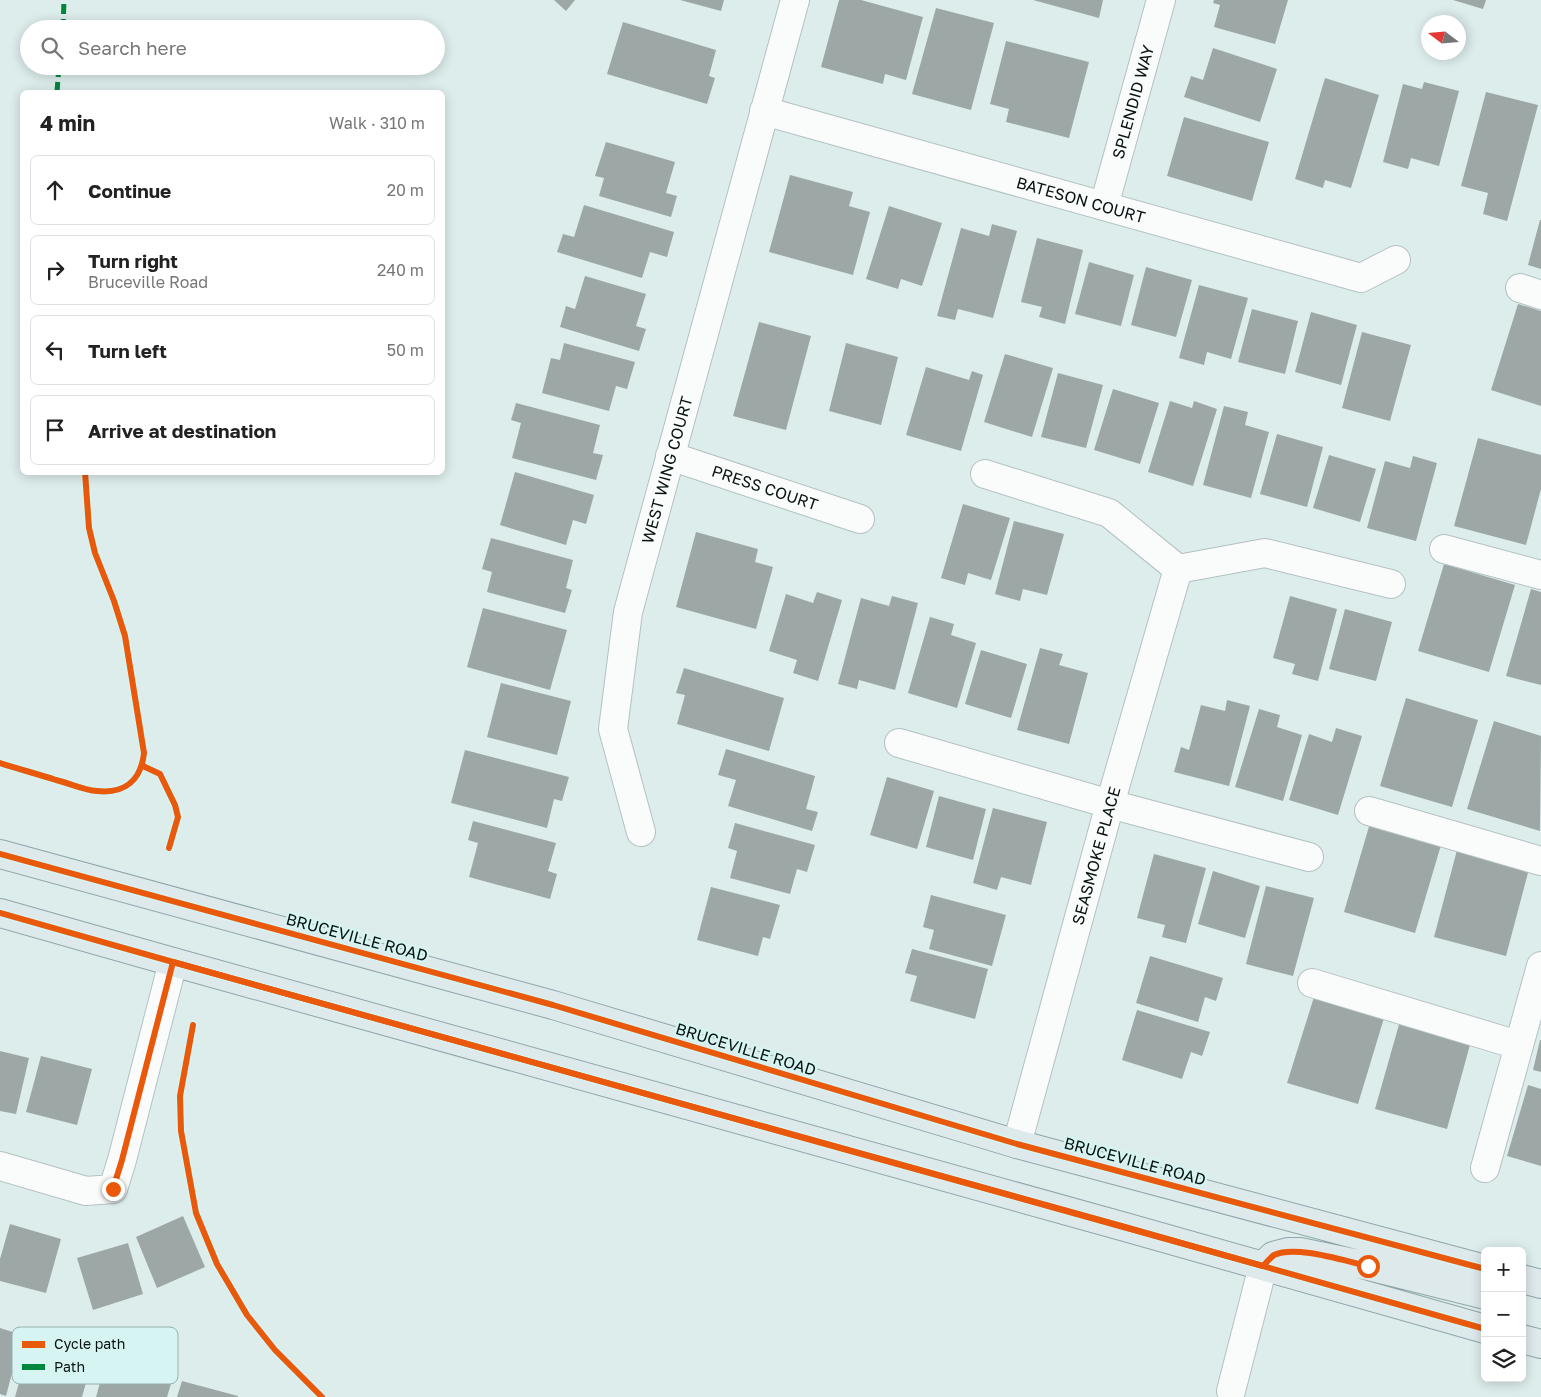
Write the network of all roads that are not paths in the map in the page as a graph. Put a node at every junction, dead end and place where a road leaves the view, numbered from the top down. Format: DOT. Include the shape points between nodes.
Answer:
graph roads {
  1 [pos="795,0"];
  2 [pos="1161,0"];
  3 [pos="764,111"];
  4 [pos="1104,206"];
  5 [pos="1396,260"];
  6 [pos="670,456"];
  7 [pos="985,474"];
  8 [pos="860,519"];
  9 [pos="1444,549"];
  10 [pos="1178,569"];
  11 [pos="1541,575"];
  12 [pos="1391,584"];
  13 [pos="900,743"];
  14 [pos="1110,804"];
  15 [pos="1369,812"];
  16 [pos="641,832"];
  17 [pos="0,854"];
  18 [pos="1309,858"];
  19 [pos="1541,861"];
  20 [pos="0,913"];
  21 [pos="173,962"];
  22 [pos="1541,966"];
  23 [pos="1312,983"];
  24 [pos="1518,1045"];
  25 [pos="1017,1144"];
  26 [pos="0,1166"];
  27 [pos="1485,1168"];
  28 [pos="1263,1266"];
  29 [pos="1481,1268"];
  30 [pos="1526,1280"];
  31 [pos="1541,1284"];
  32 [pos="1541,1290"];
  33 [pos="1526,1292"];
  34 [pos="1481,1294"];
  35 [pos="1481,1327"];
  36 [pos="1526,1340"];
  37 [pos="1541,1344"];
  38 [pos="1231,1391"];
  1 -- 3 [label="street, WEST WING COURT"];
  2 -- 4 [label="street, SPLENDID WAY"];
  3 -- 4 [label="street, BATESON COURT"];
  3 -- 6 [label="street, WEST WING COURT"];
  4 -- 5 [label="street, BATESON COURT" via="1361,278"];
  6 -- 8 [label="street, PRESS COURT"];
  6 -- 16 [label="street, WEST WING COURT" via="628,612 614,729"];
  7 -- 10 [label="street" via="1109,513"];
  9 -- 11 [label="street"];
  10 -- 12 [label="street" via="1265,553"];
  10 -- 14 [label="street, SEASMOKE PLACE"];
  13 -- 14 [label="street"];
  14 -- 18 [label="street"];
  14 -- 25 [label="street, SEASMOKE PLACE"];
  15 -- 19 [label="street"];
  17 -- 25 [label="main road, BRUCEVILLE ROAD" via="553,1005"];
  20 -- 21 [label="main road"];
  21 -- 26 [label="street" via="113,1189 86,1191"];
  21 -- 28 [label="main road"];
  22 -- 24 [label="street"];
  23 -- 24 [label="street"];
  24 -- 27 [label="street"];
  25 -- 29 [label="main road, BRUCEVILLE ROAD"];
  28 -- 34 [label="main road" via="1273,1256 1300,1252"];
  28 -- 35 [label="main road"];
  28 -- 38 [label="street"];
  30 -- 31 [label="main road"];
  32 -- 33 [label="main road"];
  36 -- 37 [label="main road"];
}
